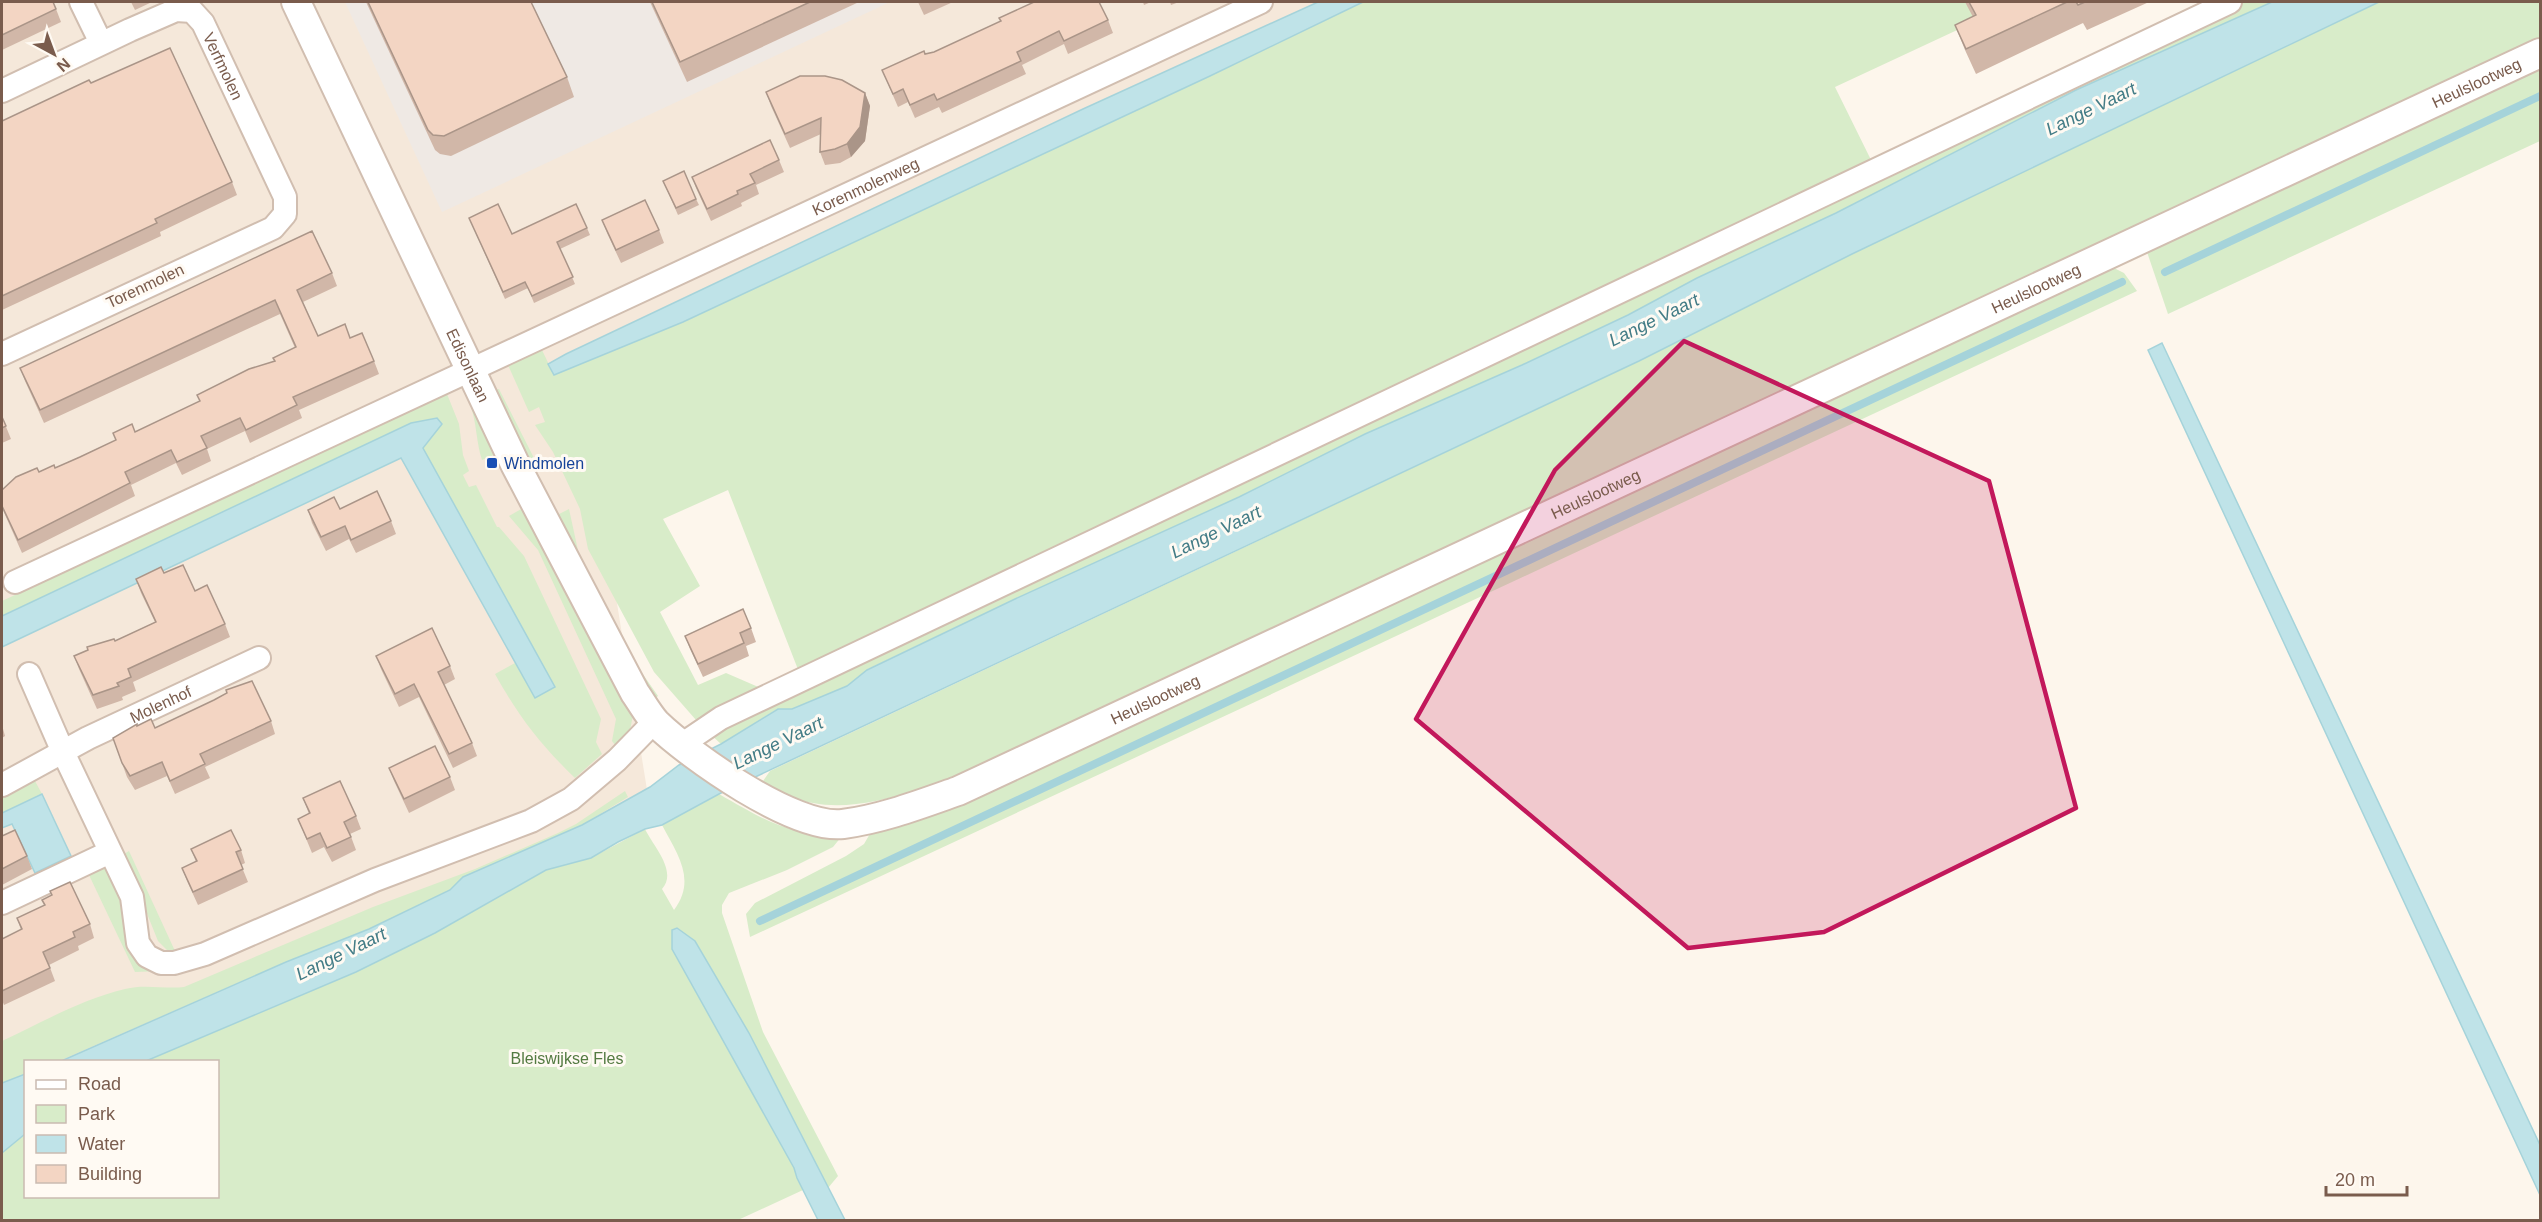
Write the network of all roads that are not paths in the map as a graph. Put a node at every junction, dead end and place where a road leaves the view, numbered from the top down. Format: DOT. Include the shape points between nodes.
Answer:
graph roads {
  1 [pos="81,2"];
  2 [pos="296,2"];
  3 [pos="1261,2"];
  4 [pos="2230,2"];
  5 [pos="101,43"];
  6 [pos="2541,53"];
  7 [pos="2,91"];
  8 [pos="285,214"];
  9 [pos="2,354"];
  10 [pos="470,371"];
  11 [pos="15,582"];
  12 [pos="259,658"];
  13 [pos="29,674"];
  14 [pos="655,721"];
  15 [pos="681,745"];
  16 [pos="63,752"];
  17 [pos="2,784"];
  18 [pos="110,852"];
  19 [pos="2,903"];
  1 -- 5 [label="street"];
  2 -- 10 [label="street, Edisonlaan"];
  3 -- 10 [label="street, Korenmolenweg"];
  4 -- 15 [label="street" via="742,708"];
  5 -- 7 [label="street"];
  5 -- 8 [label="street, Verfmolen" via="176,10 192,11 202,23 285,197"];
  6 -- 15 [label="street, Heulslootweg" via="958,791 895,812 841,824 813,819 764,800"];
  8 -- 9 [label="street, Torenmolen" via="273,228"];
  10 -- 11 [label="street"];
  10 -- 14 [label="street, Edisonlaan" via="611,651"];
  12 -- 16 [label="street, Molenhof"];
  13 -- 16 [label="street"];
  14 -- 15 [label="street, Heulslootweg"];
  14 -- 18 [label="street" via="571,799 531,821 375,880 205,954 174,963 161,963 147,956 138,944 132,897"];
  16 -- 17 [label="street, Molenhof"];
  16 -- 18 [label="street"];
  18 -- 19 [label="street"];
}
